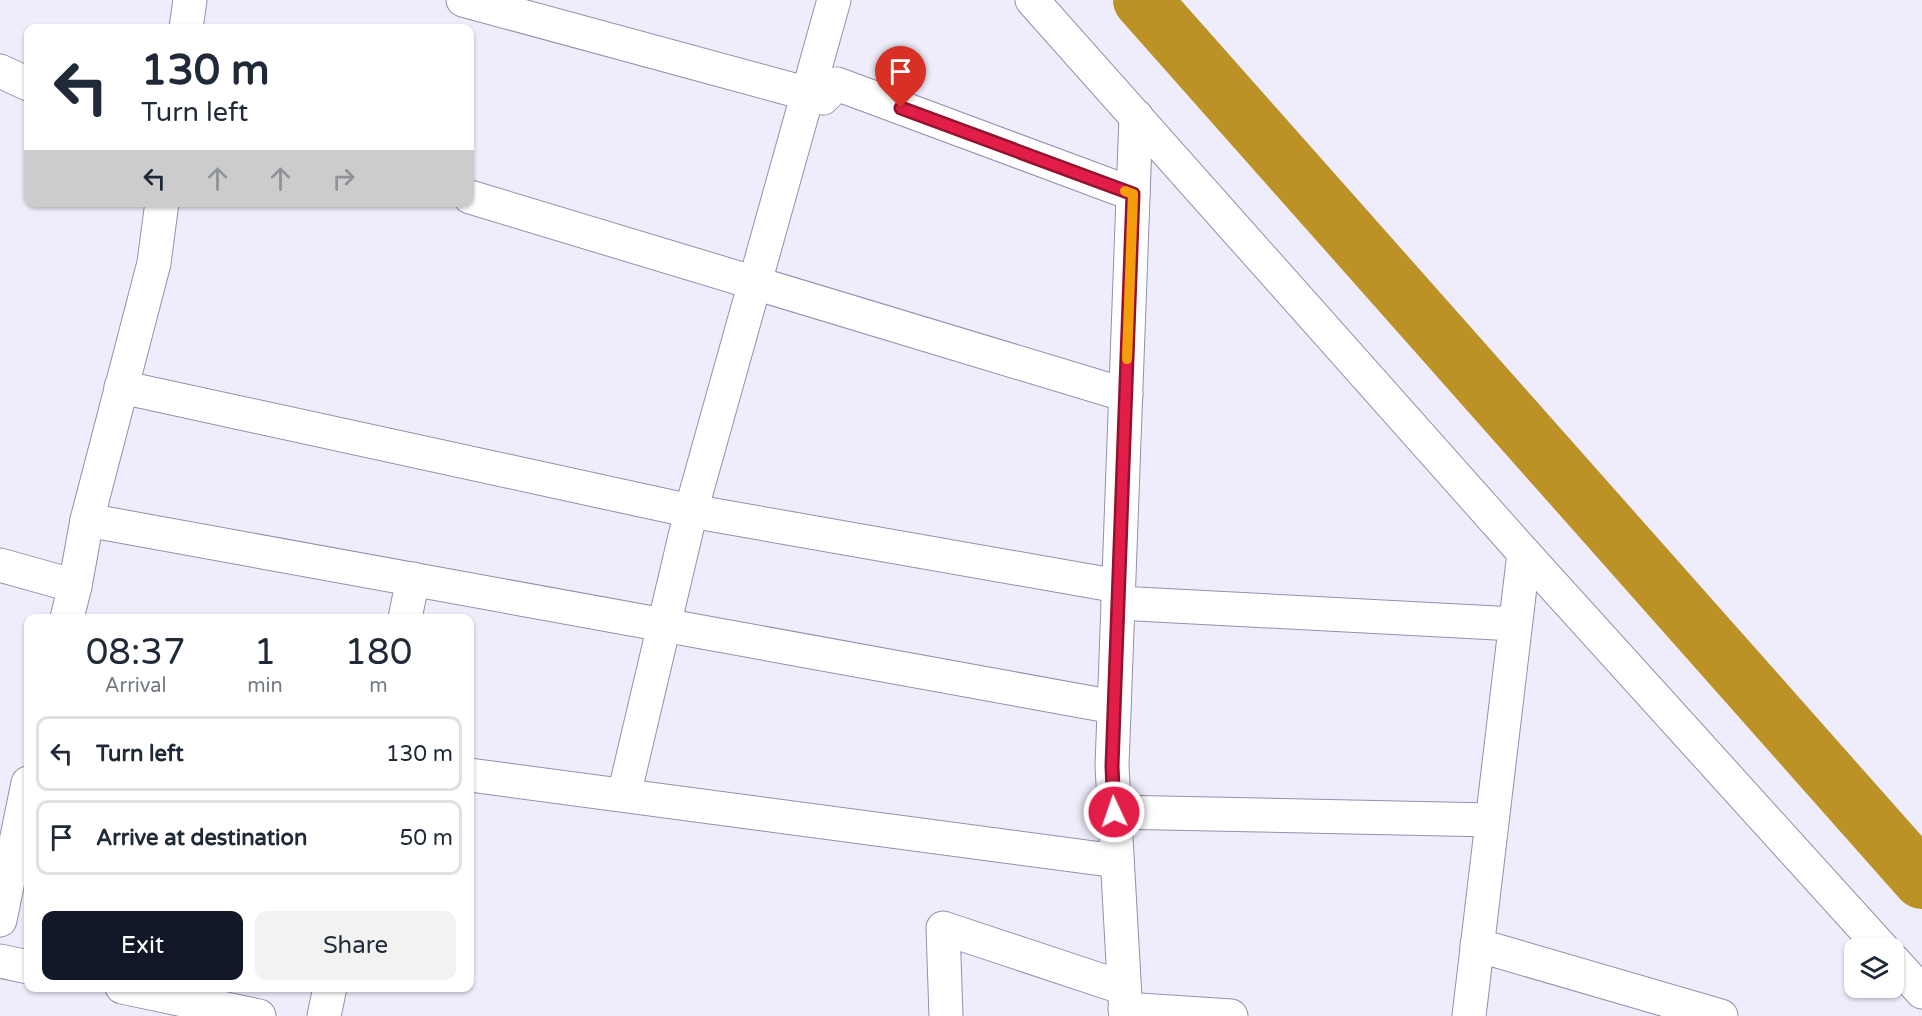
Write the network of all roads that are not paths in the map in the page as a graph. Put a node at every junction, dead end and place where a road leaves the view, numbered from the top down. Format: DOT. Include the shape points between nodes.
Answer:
graph roads {
  1 [pos="190,0"];
  2 [pos="463,0"];
  3 [pos="834,0"];
  4 [pos="1032,0"];
  5 [pos="187,24"];
  6 [pos="0,72"];
  7 [pos="24,82"];
  8 [pos="808,94"];
  9 [pos="1136,116"];
  10 [pos="1133,194"];
  11 [pos="474,198"];
  12 [pos="161,207"];
  13 [pos="755,283"];
  14 [pos="121,387"];
  15 [pos="1126,395"];
  16 [pos="691,511"];
  17 [pos="87,520"];
  18 [pos="1524,553"];
  19 [pos="0,565"];
  20 [pos="413,579"];
  21 [pos="75,586"];
  22 [pos="1118,595"];
  23 [pos="68,614"];
  24 [pos="406,614"];
  25 [pos="1515,624"];
  26 [pos="664,626"];
  27 [pos="1114,707"];
  28 [pos="474,776"];
  29 [pos="624,795"];
  30 [pos="24,803"];
  31 [pos="1114,812"];
  32 [pos="1492,820"];
  33 [pos="1117,861"];
  34 [pos="0,920"];
  35 [pos="1873,938"];
  36 [pos="1478,945"];
  37 [pos="0,961"];
  38 [pos="24,966"];
  39 [pos="1904,972"];
  40 [pos="146,992"];
  41 [pos="329,992"];
  42 [pos="1922,992"];
  43 [pos="1125,1005"];
  44 [pos="259,1016"];
  45 [pos="324,1016"];
  46 [pos="946,1016"];
  47 [pos="1231,1016"];
  48 [pos="1469,1016"];
  49 [pos="1721,1016"];
  1 -- 5 [label="street"];
  2 -- 8 [label="street"];
  3 -- 8 [label="street"];
  4 -- 9 [label="street"];
  6 -- 7 [label="street"];
  8 -- 10 [label="street" via="823,98 837,84"];
  8 -- 13 [label="street"];
  9 -- 10 [label="street"];
  9 -- 18 [label="street"];
  10 -- 15 [label="street"];
  11 -- 13 [label="street"];
  12 -- 14 [label="street" via="154,263"];
  13 -- 15 [label="street"];
  13 -- 16 [label="street"];
  14 -- 16 [label="street"];
  14 -- 17 [label="street"];
  15 -- 22 [label="street"];
  16 -- 22 [label="street"];
  16 -- 26 [label="street"];
  17 -- 20 [label="street"];
  17 -- 21 [label="street"];
  18 -- 25 [label="street"];
  18 -- 35 [label="street"];
  19 -- 21 [label="street"];
  20 -- 24 [label="street"];
  20 -- 26 [label="street"];
  21 -- 23 [label="street"];
  22 -- 25 [label="street"];
  22 -- 27 [label="street"];
  25 -- 32 [label="street"];
  26 -- 27 [label="street"];
  26 -- 29 [label="street"];
  27 -- 31 [label="street"];
  28 -- 29 [label="street"];
  29 -- 33 [label="street"];
  30 -- 34 [label="street"];
  31 -- 32 [label="street"];
  31 -- 33 [label="street"];
  32 -- 36 [label="street"];
  33 -- 43 [label="street"];
  36 -- 48 [label="street"];
  36 -- 49 [label="street"];
  37 -- 38 [label="street"];
  39 -- 42 [label="street"];
  40 -- 44 [label="street"];
  41 -- 45 [label="street"];
  43 -- 46 [label="street" via="943,928"];
  43 -- 47 [label="street"];
}
